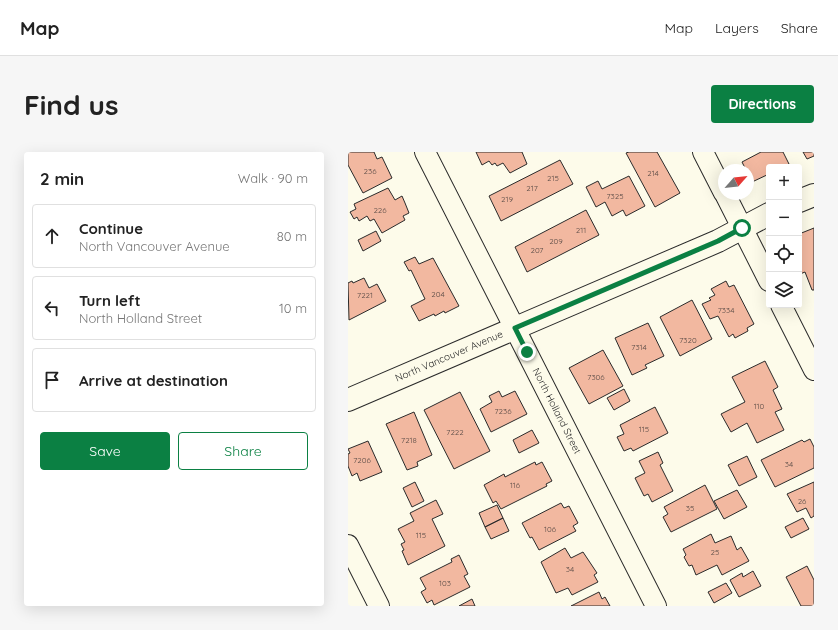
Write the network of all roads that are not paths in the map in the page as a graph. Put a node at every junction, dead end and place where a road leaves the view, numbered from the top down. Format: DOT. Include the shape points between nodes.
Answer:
graph roads {
  1 [pos="425,152"];
  2 [pos="703,152"];
  3 [pos="718,181"];
  4 [pos="814,195"];
  5 [pos="728,200"];
  6 [pos="802,200"];
  7 [pos="766,216"];
  8 [pos="742,228"];
  9 [pos="766,275"];
  10 [pos="783,308"];
  11 [pos="515,328"];
  12 [pos="814,370"];
  13 [pos="348,400"];
  14 [pos="348,545"];
  15 [pos="379,606"];
  16 [pos="656,606"];
  1 -- 11 [label="street, North Holland Street"];
  2 -- 3 [label="street"];
  4 -- 6 [label="street"];
  5 -- 8 [label="street"];
  7 -- 8 [label="street, North Vancouver Avenue"];
  8 -- 9 [label="street"];
  8 -- 11 [label="street, North Vancouver Avenue" via="718,241"];
  10 -- 12 [label="street"];
  11 -- 13 [label="street, North Vancouver Avenue"];
  11 -- 16 [label="street, North Holland Street"];
  14 -- 15 [label="street"];
}
